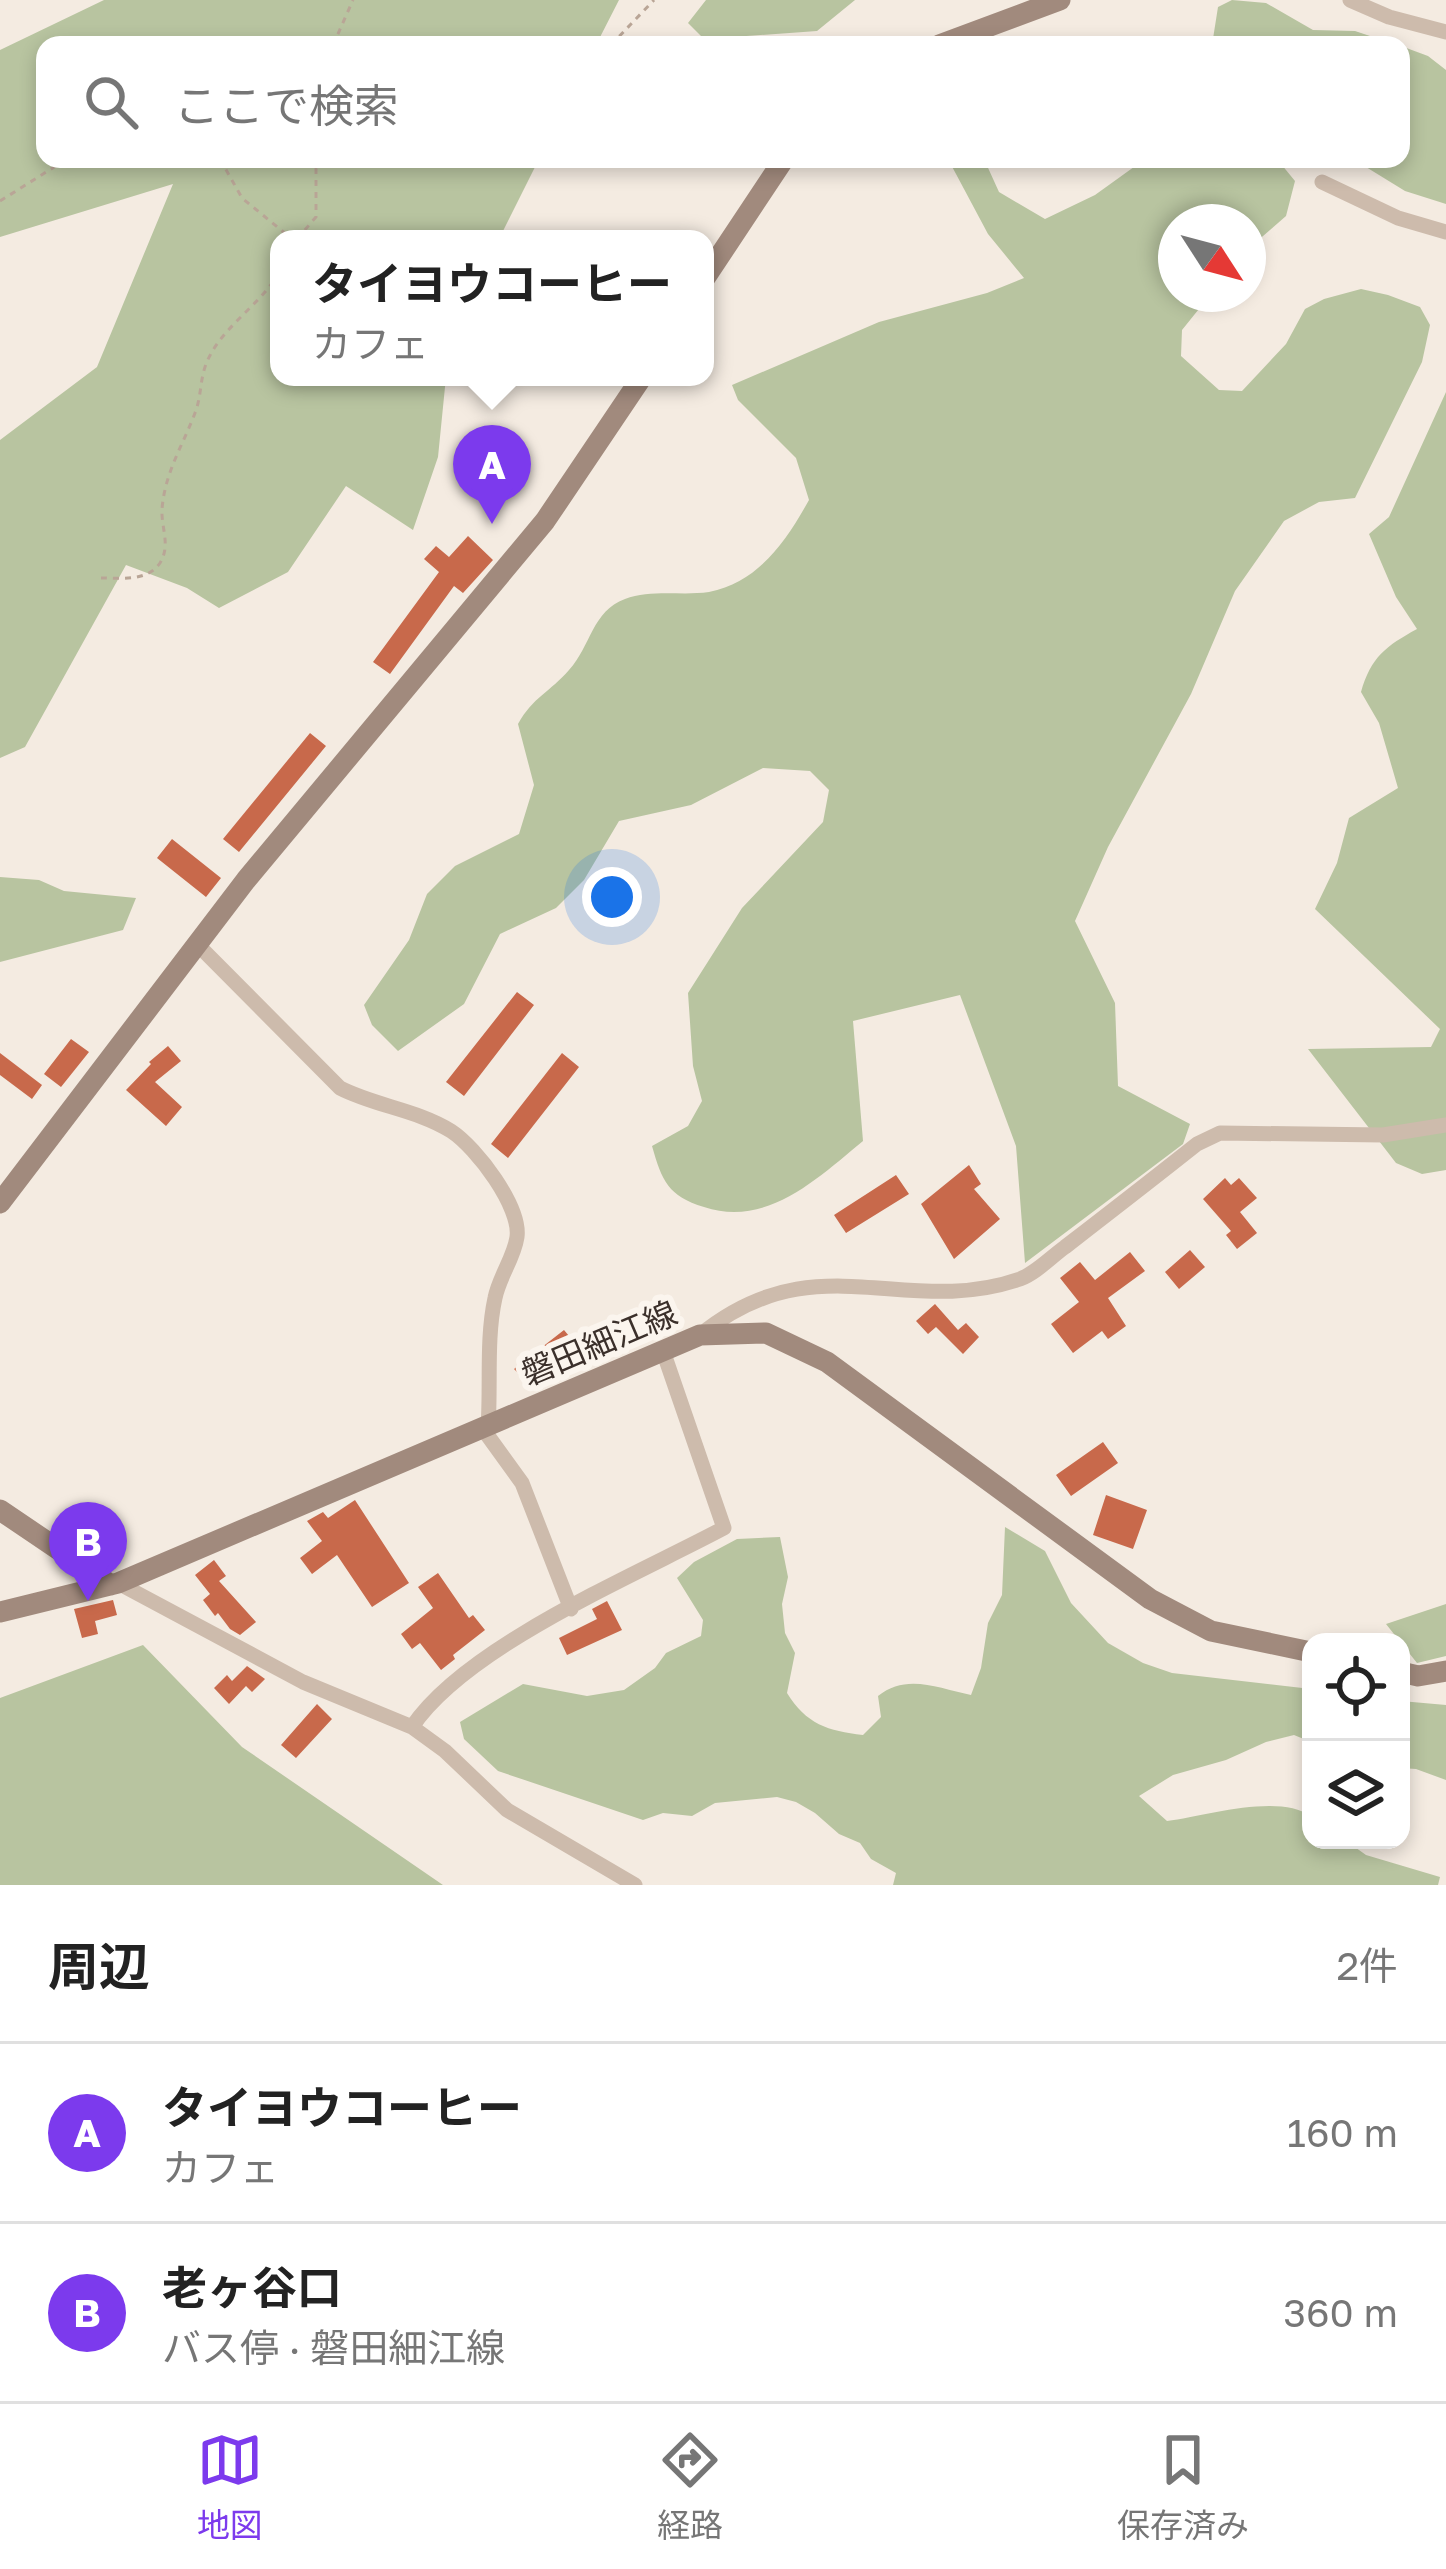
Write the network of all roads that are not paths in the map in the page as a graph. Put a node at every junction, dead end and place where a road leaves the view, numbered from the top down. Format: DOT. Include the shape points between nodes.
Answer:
graph roads {
  1 [pos="1060,0"];
  2 [pos="1350,0"];
  3 [pos="1446,32"];
  4 [pos="963,36"];
  5 [pos="778,168"];
  6 [pos="1322,182"];
  7 [pos="1446,232"];
  8 [pos="714,264"];
  9 [pos="636,386"];
  10 [pos="196,943"];
  11 [pos="1446,1125"];
  12 [pos="0,1203"];
  13 [pos="700,1334"];
  14 [pos="663,1351"];
  15 [pos="485,1428"];
  16 [pos="0,1510"];
  17 [pos="115,1584"];
  18 [pos="571,1609"];
  19 [pos="0,1612"];
  20 [pos="1302,1650"];
  21 [pos="1446,1671"];
  22 [pos="1410,1674"];
  23 [pos="412,1727"];
  24 [pos="635,1885"];
  1 -- 4 [label="main road"];
  2 -- 3 [label="street"];
  5 -- 8 [label="main road"];
  6 -- 7 [label="street"];
  9 -- 10 [label="main road" via="545,521"];
  10 -- 12 [label="main road"];
  10 -- 15 [label="street" via="340,1088 454,1132 505,1196 518,1220 517,1242 495,1298"];
  11 -- 13 [label="street" via="1383,1136 1220,1133 1024,1278 944,1290 802,1287 731,1309"];
  13 -- 14 [label="main road, 磐田細江線"];
  13 -- 20 [label="main road, 磐田細江線" via="766,1333 827,1362 1150,1599 1211,1630"];
  14 -- 15 [label="main road, 磐田細江線"];
  14 -- 18 [label="street" via="724,1528"];
  15 -- 17 [label="main road, 磐田細江線"];
  15 -- 18 [label="street" via="522,1483"];
  16 -- 17 [label="main road"];
  17 -- 19 [label="main road, 磐田細江線"];
  17 -- 23 [label="street" via="303,1682"];
  18 -- 23 [label="street" via="447,1687"];
  21 -- 22 [label="main road"];
  23 -- 24 [label="street" via="507,1810"];
}
